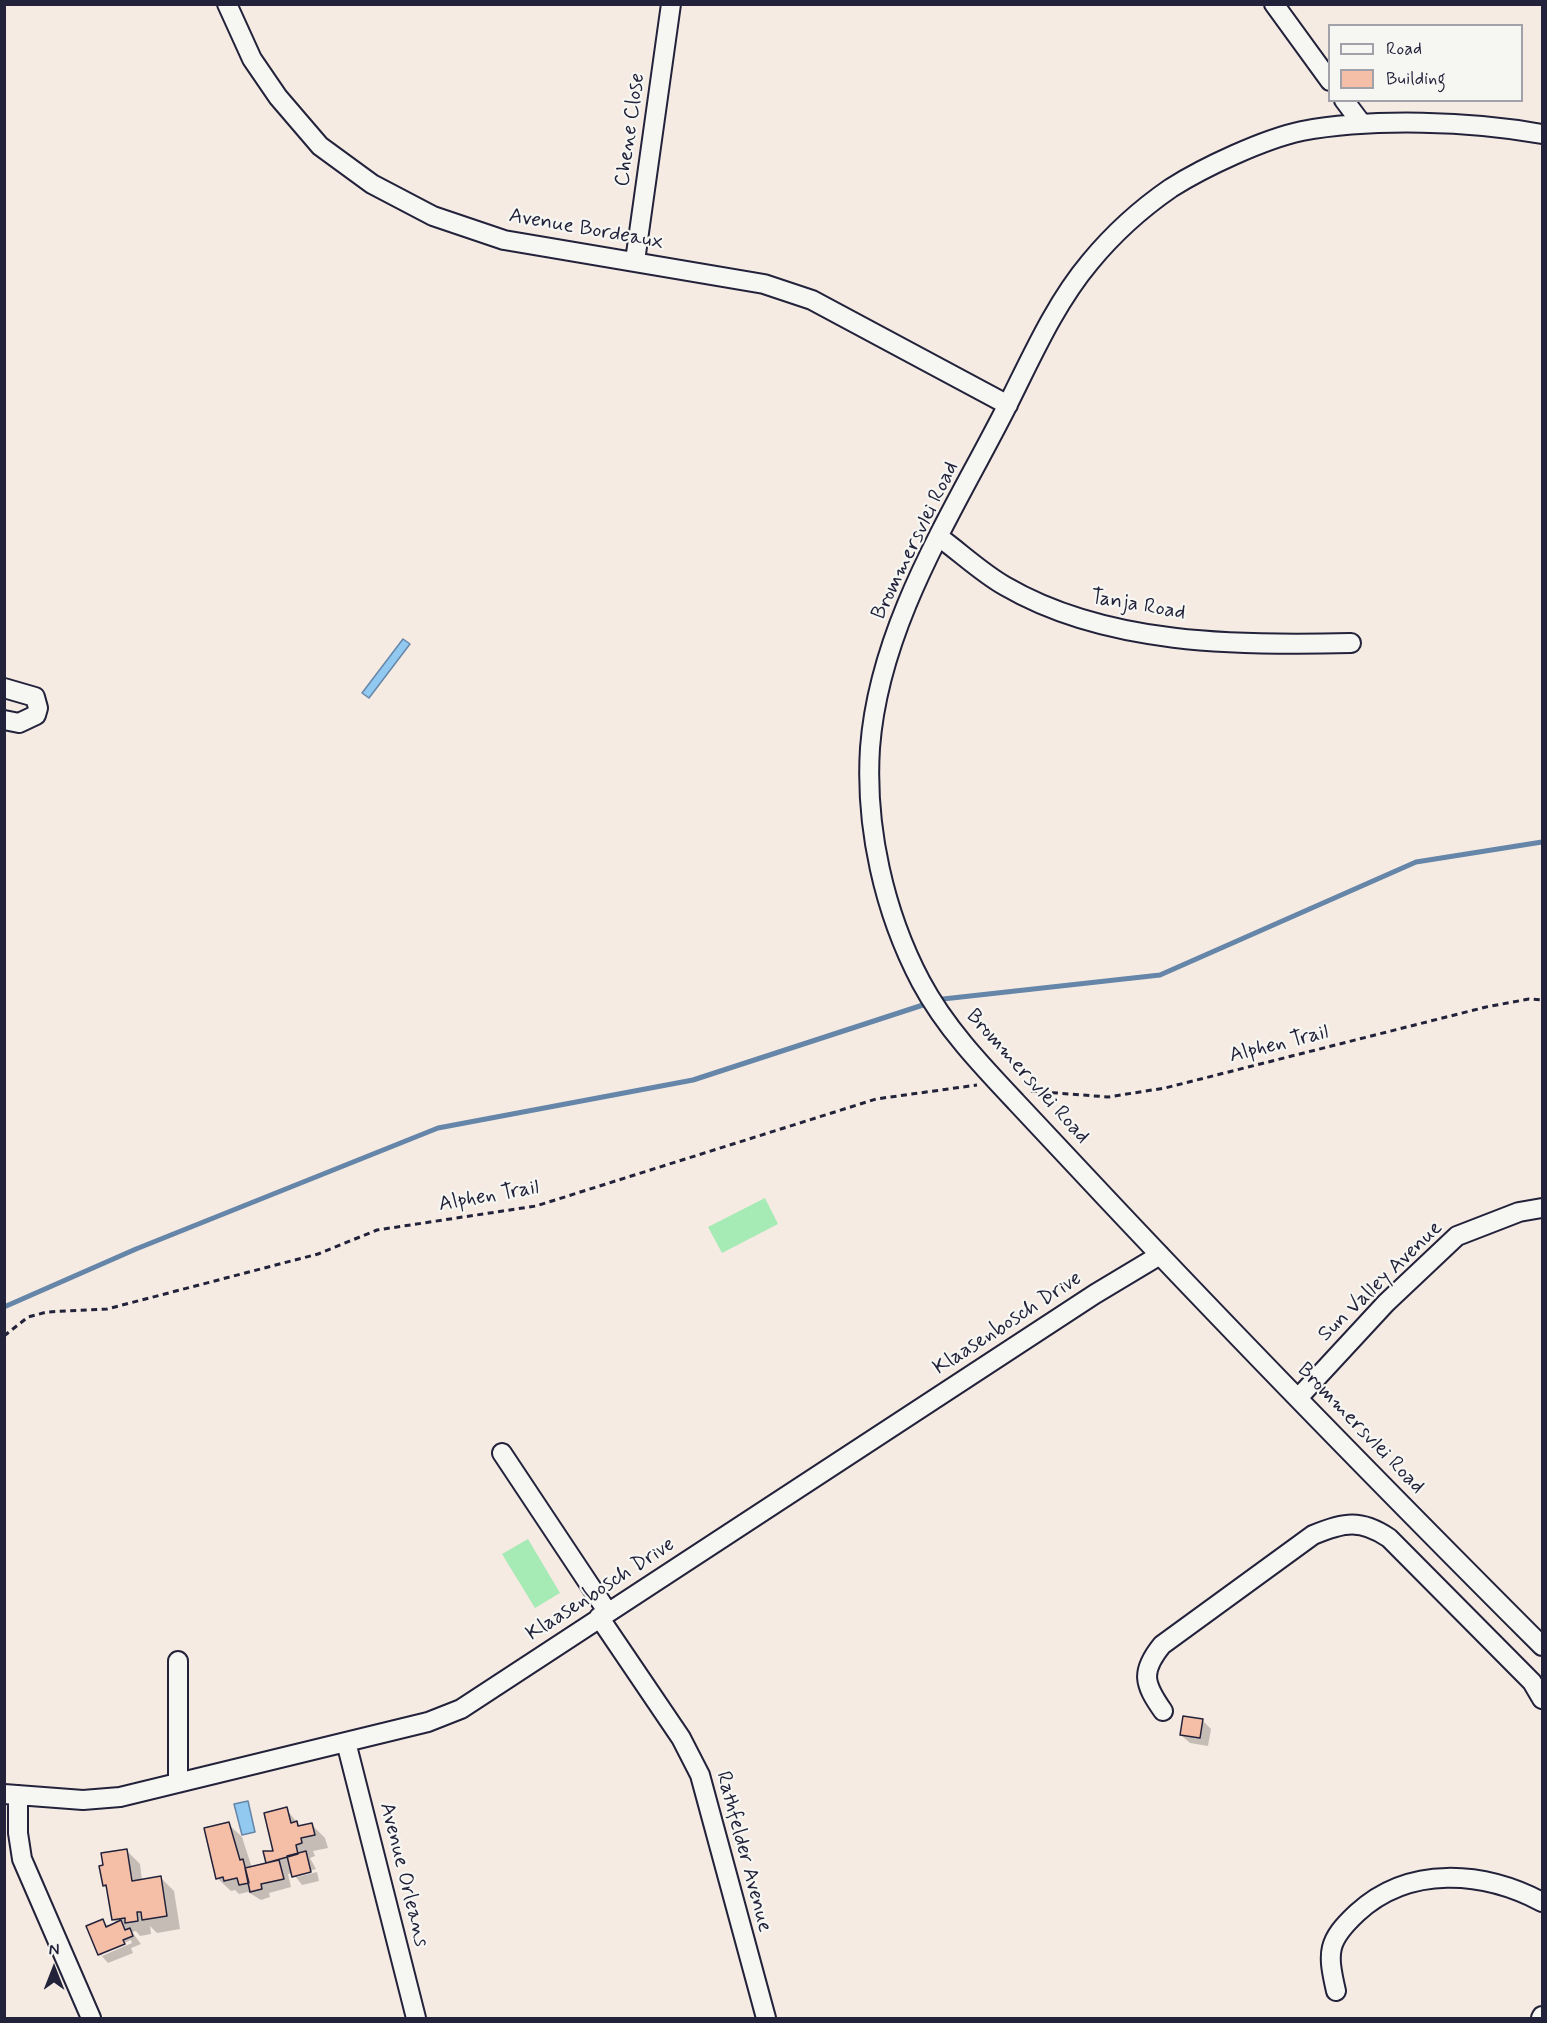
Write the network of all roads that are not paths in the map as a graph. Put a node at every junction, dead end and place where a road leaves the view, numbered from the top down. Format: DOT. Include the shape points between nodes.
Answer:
graph roads {
  1 [pos="227,4"];
  2 [pos="671,4"];
  3 [pos="1274,4"];
  4 [pos="1328,80"];
  5 [pos="1346,102"];
  6 [pos="1362,124"];
  7 [pos="1542,134"];
  8 [pos="636,261"];
  9 [pos="1008,405"];
  10 [pos="939,537"];
  11 [pos="1352,643"];
  12 [pos="4,688"];
  13 [pos="4,720"];
  14 [pos="1542,1208"];
  15 [pos="1160,1255"];
  16 [pos="1299,1397"];
  17 [pos="502,1454"];
  18 [pos="603,1614"];
  19 [pos="1542,1646"];
  20 [pos="178,1661"];
  21 [pos="1542,1699"];
  22 [pos="1163,1711"];
  23 [pos="346,1742"];
  24 [pos="178,1782"];
  25 [pos="11,1795"];
  26 [pos="1542,1902"];
  27 [pos="1336,1991"];
  28 [pos="91,2019"];
  29 [pos="416,2019"];
  30 [pos="766,2019"];
  1 -- 8 [label="street, Avenue Bordeaux" via="252,59 278,97 320,146 372,184 433,216 504,240"];
  2 -- 8 [label="street, Chene Close"];
  3 -- 4 [label="street"];
  5 -- 6 [label="street"];
  6 -- 7 [label="street, Brommersvlei Road" via="1517,129"];
  6 -- 9 [label="street, Brommersvlei Road" via="1297,132 1215,164 1171,188 1126,224 1088,264 1052,320"];
  8 -- 9 [label="street, Avenue Bordeaux" via="764,284 812,300"];
  9 -- 10 [label="street, Brommersvlei Road"];
  10 -- 11 [label="street, Tanja Road" via="1005,586 1076,618 1160,636 1241,644"];
  10 -- 15 [label="street, Brommersvlei Road" via="897,629 877,702 870,748 873,836 890,908 920,980 968,1050"];
  12 -- 13 [label="street" via="35,697 38,708 36,715 20,723"];
  14 -- 16 [label="street, Sun Valley Avenue" via="1502,1217 1457,1236 1386,1303"];
  15 -- 16 [label="street, Brommersvlei Road"];
  15 -- 18 [label="street, Klaasenbosch Drive"];
  16 -- 19 [label="street, Brommersvlei Road"];
  17 -- 18 [label="street, Rathfelder Avenue"];
  18 -- 23 [label="street, Klaasenbosch Drive" via="461,1709 428,1722"];
  18 -- 30 [label="street, Rathfelder Avenue" via="700,1774"];
  20 -- 24 [label="street"];
  21 -- 22 [label="street" via="1532,1682 1389,1538 1366,1526 1351,1524 1313,1535 1162,1645 1149,1662 1147,1676 1151,1695"];
  23 -- 24 [label="street, Klaasenbosch Drive"];
  23 -- 29 [label="street, Avenue Orleans"];
  24 -- 25 [label="street, Klaasenbosch Drive" via="105,1800"];
  25 -- 28 [label="street" via="22,1858"];
  26 -- 27 [label="street" via="1496,1883 1467,1879 1433,1877 1402,1884 1374,1898 1333,1940 1330,1964"];
}
